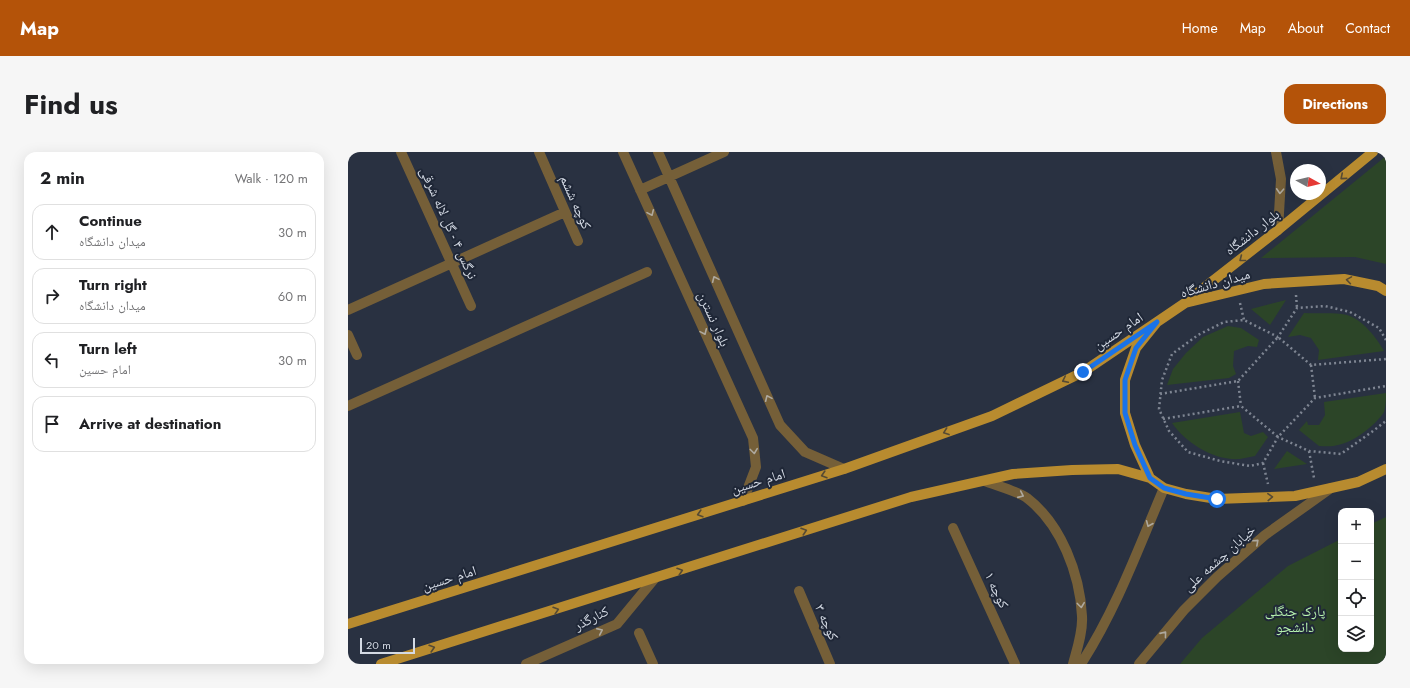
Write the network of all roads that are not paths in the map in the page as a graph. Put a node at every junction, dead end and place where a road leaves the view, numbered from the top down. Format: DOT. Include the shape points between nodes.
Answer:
graph roads {
  1 [pos="401,152"];
  2 [pos="539,152"];
  3 [pos="624,152"];
  4 [pos="658,152"];
  5 [pos="724,152"];
  6 [pos="1276,152"];
  7 [pos="1373,152"];
  8 [pos="669,177"];
  9 [pos="640,190"];
  10 [pos="566,212"];
  11 [pos="1278,230"];
  12 [pos="578,241"];
  13 [pos="451,263"];
  14 [pos="647,272"];
  15 [pos="1386,291"];
  16 [pos="1185,303"];
  17 [pos="471,306"];
  18 [pos="348,310"];
  19 [pos="1157,322"];
  20 [pos="348,335"];
  21 [pos="357,355"];
  22 [pos="348,406"];
  23 [pos="844,469"];
  24 [pos="1386,469"];
  25 [pos="1386,476"];
  26 [pos="1150,478"];
  27 [pos="985,481"];
  28 [pos="1358,482"];
  29 [pos="1164,488"];
  30 [pos="1331,488"];
  31 [pos="743,501"];
  32 [pos="953,528"];
  33 [pos="655,578"];
  34 [pos="799,591"];
  35 [pos="348,624"];
  36 [pos="639,633"];
  37 [pos="381,664"];
  38 [pos="526,664"];
  39 [pos="653,664"];
  40 [pos="830,664"];
  41 [pos="1016,664"];
  42 [pos="1073,664"];
  43 [pos="1081,664"];
  44 [pos="1139,664"];
  1 -- 13 [label="street, نرگس ۴ - گل لاله شرقی"];
  2 -- 10 [label="street, کوچه ششم"];
  3 -- 9 [label="street, بلوار نسترن"];
  4 -- 8 [label="street, بلوار نسترن"];
  5 -- 8 [label="street"];
  6 -- 11 [label="street, one-way" via="1280,179"];
  7 -- 11 [label="main road, بلوار دانشگاه, one-way"];
  8 -- 9 [label="street"];
  23 -- 8 [label="street, بلوار نسترن, one-way" via="805,452 780,425"];
  9 -- 31 [label="street, بلوار نسترن, one-way" via="752,438 756,467"];
  10 -- 12 [label="street, کوچه ششم"];
  10 -- 13 [label="street"];
  11 -- 16 [label="main road, بلوار دانشگاه, one-way"];
  13 -- 17 [label="street, نرگس ۴ - گل لاله شرقی"];
  13 -- 18 [label="street"];
  14 -- 22 [label="street"];
  15 -- 16 [label="main road, میدان دانشگاه, one-way" via="1378,286 1344,279 1264,284"];
  16 -- 19 [label="main road, میدان دانشگاه"];
  19 -- 23 [label="main road, امام حسین, one-way" via="1083,372 992,416"];
  19 -- 26 [label="main road, میدان دانشگاه" via="1136,348 1125,380 1125,413 1135,445"];
  20 -- 21 [label="street"];
  23 -- 31 [label="main road, امام حسین, one-way"];
  24 -- 28 [label="main road"];
  25 -- 28 [label="main road"];
  26 -- 27 [label="main road" via="1118,469 1013,474"];
  26 -- 29 [label="main road"];
  33 -- 27 [label="main road, one-way" via="911,497"];
  27 -- 42 [label="street, one-way" via="1026,497 1046,517 1060,539 1078,584 1082,617"];
  28 -- 30 [label="main road"];
  29 -- 30 [label="main road, one-way" via="1217,499 1295,496"];
  29 -- 43 [label="street, one-way" via="1117,597 1093,646"];
  44 -- 30 [label="street, خیابان چشمه علی, one-way" via="1184,610 1218,577 1265,535"];
  31 -- 35 [label="main road, امام حسین, one-way"];
  32 -- 41 [label="street, کوچه ۱"];
  37 -- 33 [label="main road, one-way"];
  38 -- 33 [label="street, کنارگذر, one-way" via="617,624"];
  34 -- 40 [label="street, کوچه ۳"];
  36 -- 39 [label="street"];
}
